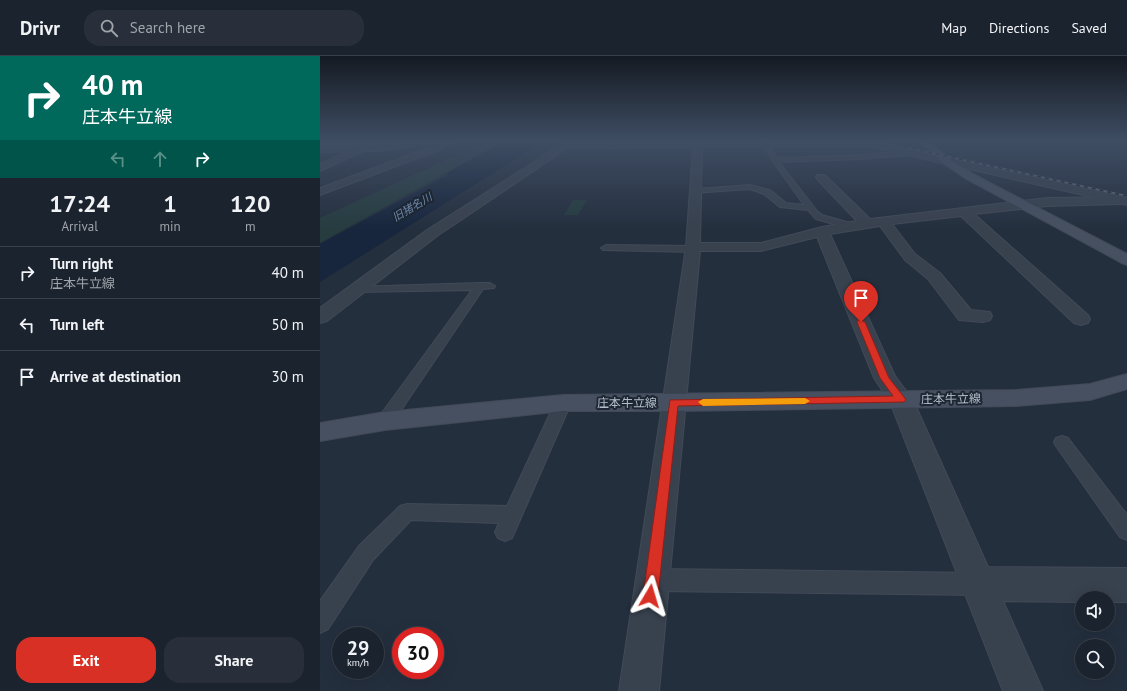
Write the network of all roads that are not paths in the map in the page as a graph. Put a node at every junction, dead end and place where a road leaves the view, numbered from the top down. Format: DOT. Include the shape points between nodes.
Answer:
graph roads {
  1 [pos="378,170"];
  2 [pos="529,170"];
  3 [pos="697,170"];
  4 [pos="786,170"];
  5 [pos="960,170"];
  6 [pos="989,170"];
  7 [pos="821,177"];
  8 [pos="696,191"];
  9 [pos="320,192"];
  10 [pos="1123,200"];
  11 [pos="1021,205"];
  12 [pos="811,208"];
  13 [pos="964,212"];
  14 [pos="883,221"];
  15 [pos="866,223"];
  16 [pos="850,226"];
  17 [pos="822,231"];
  18 [pos="606,248"];
  19 [pos="693,248"];
  20 [pos="1127,260"];
  21 [pos="357,289"];
  22 [pos="983,316"];
  23 [pos="320,317"];
  24 [pos="1081,319"];
  25 [pos="1127,381"];
  26 [pos="901,400"];
  27 [pos="563,403"];
  28 [pos="673,403"];
  29 [pos="385,421"];
  30 [pos="320,432"];
  31 [pos="1062,442"];
  32 [pos="1127,530"];
  33 [pos="652,580"];
  34 [pos="979,584"];
  35 [pos="1127,585"];
  36 [pos="320,621"];
  37 [pos="639,691"];
  38 [pos="1023,691"];
  1 -- 9 [label="street"];
  2 -- 21 [label="street" via="432,233"];
  3 -- 8 [label="street"];
  4 -- 12 [label="lane"];
  5 -- 11 [label="main road"];
  6 -- 10 [label="street"];
  7 -- 15 [label="street"];
  8 -- 12 [label="lane" via="750,187 767,192 783,205"];
  8 -- 19 [label="street"];
  10 -- 11 [label="street"];
  11 -- 13 [label="street"];
  11 -- 20 [label="main road"];
  12 -- 16 [label="lane" via="819,217"];
  13 -- 14 [label="street"];
  13 -- 24 [label="street"];
  14 -- 15 [label="street"];
  14 -- 22 [label="street" via="910,257 934,276 966,316"];
  15 -- 16 [label="street"];
  16 -- 17 [label="street"];
  17 -- 19 [label="street" via="761,246"];
  17 -- 26 [label="street" via="885,378"];
  18 -- 19 [label="lane"];
  19 -- 28 [label="street"];
  21 -- 23 [label="street"];
  21 -- 29 [label="lane" via="485,286"];
  25 -- 26 [label="main road, 庄本牛立線" via="1090,392 1015,398"];
  26 -- 28 [label="main road, 庄本牛立線"];
  26 -- 34 [label="street"];
  27 -- 28 [label="main road, 庄本牛立線"];
  27 -- 29 [label="main road, 庄本牛立線"];
  27 -- 36 [label="lane" via="508,524 406,512 366,553"];
  28 -- 33 [label="street"];
  29 -- 30 [label="main road, 庄本牛立線"];
  31 -- 32 [label="lane"];
  33 -- 34 [label="lane"];
  33 -- 37 [label="street"];
  34 -- 35 [label="street"];
  34 -- 38 [label="street"];
}
